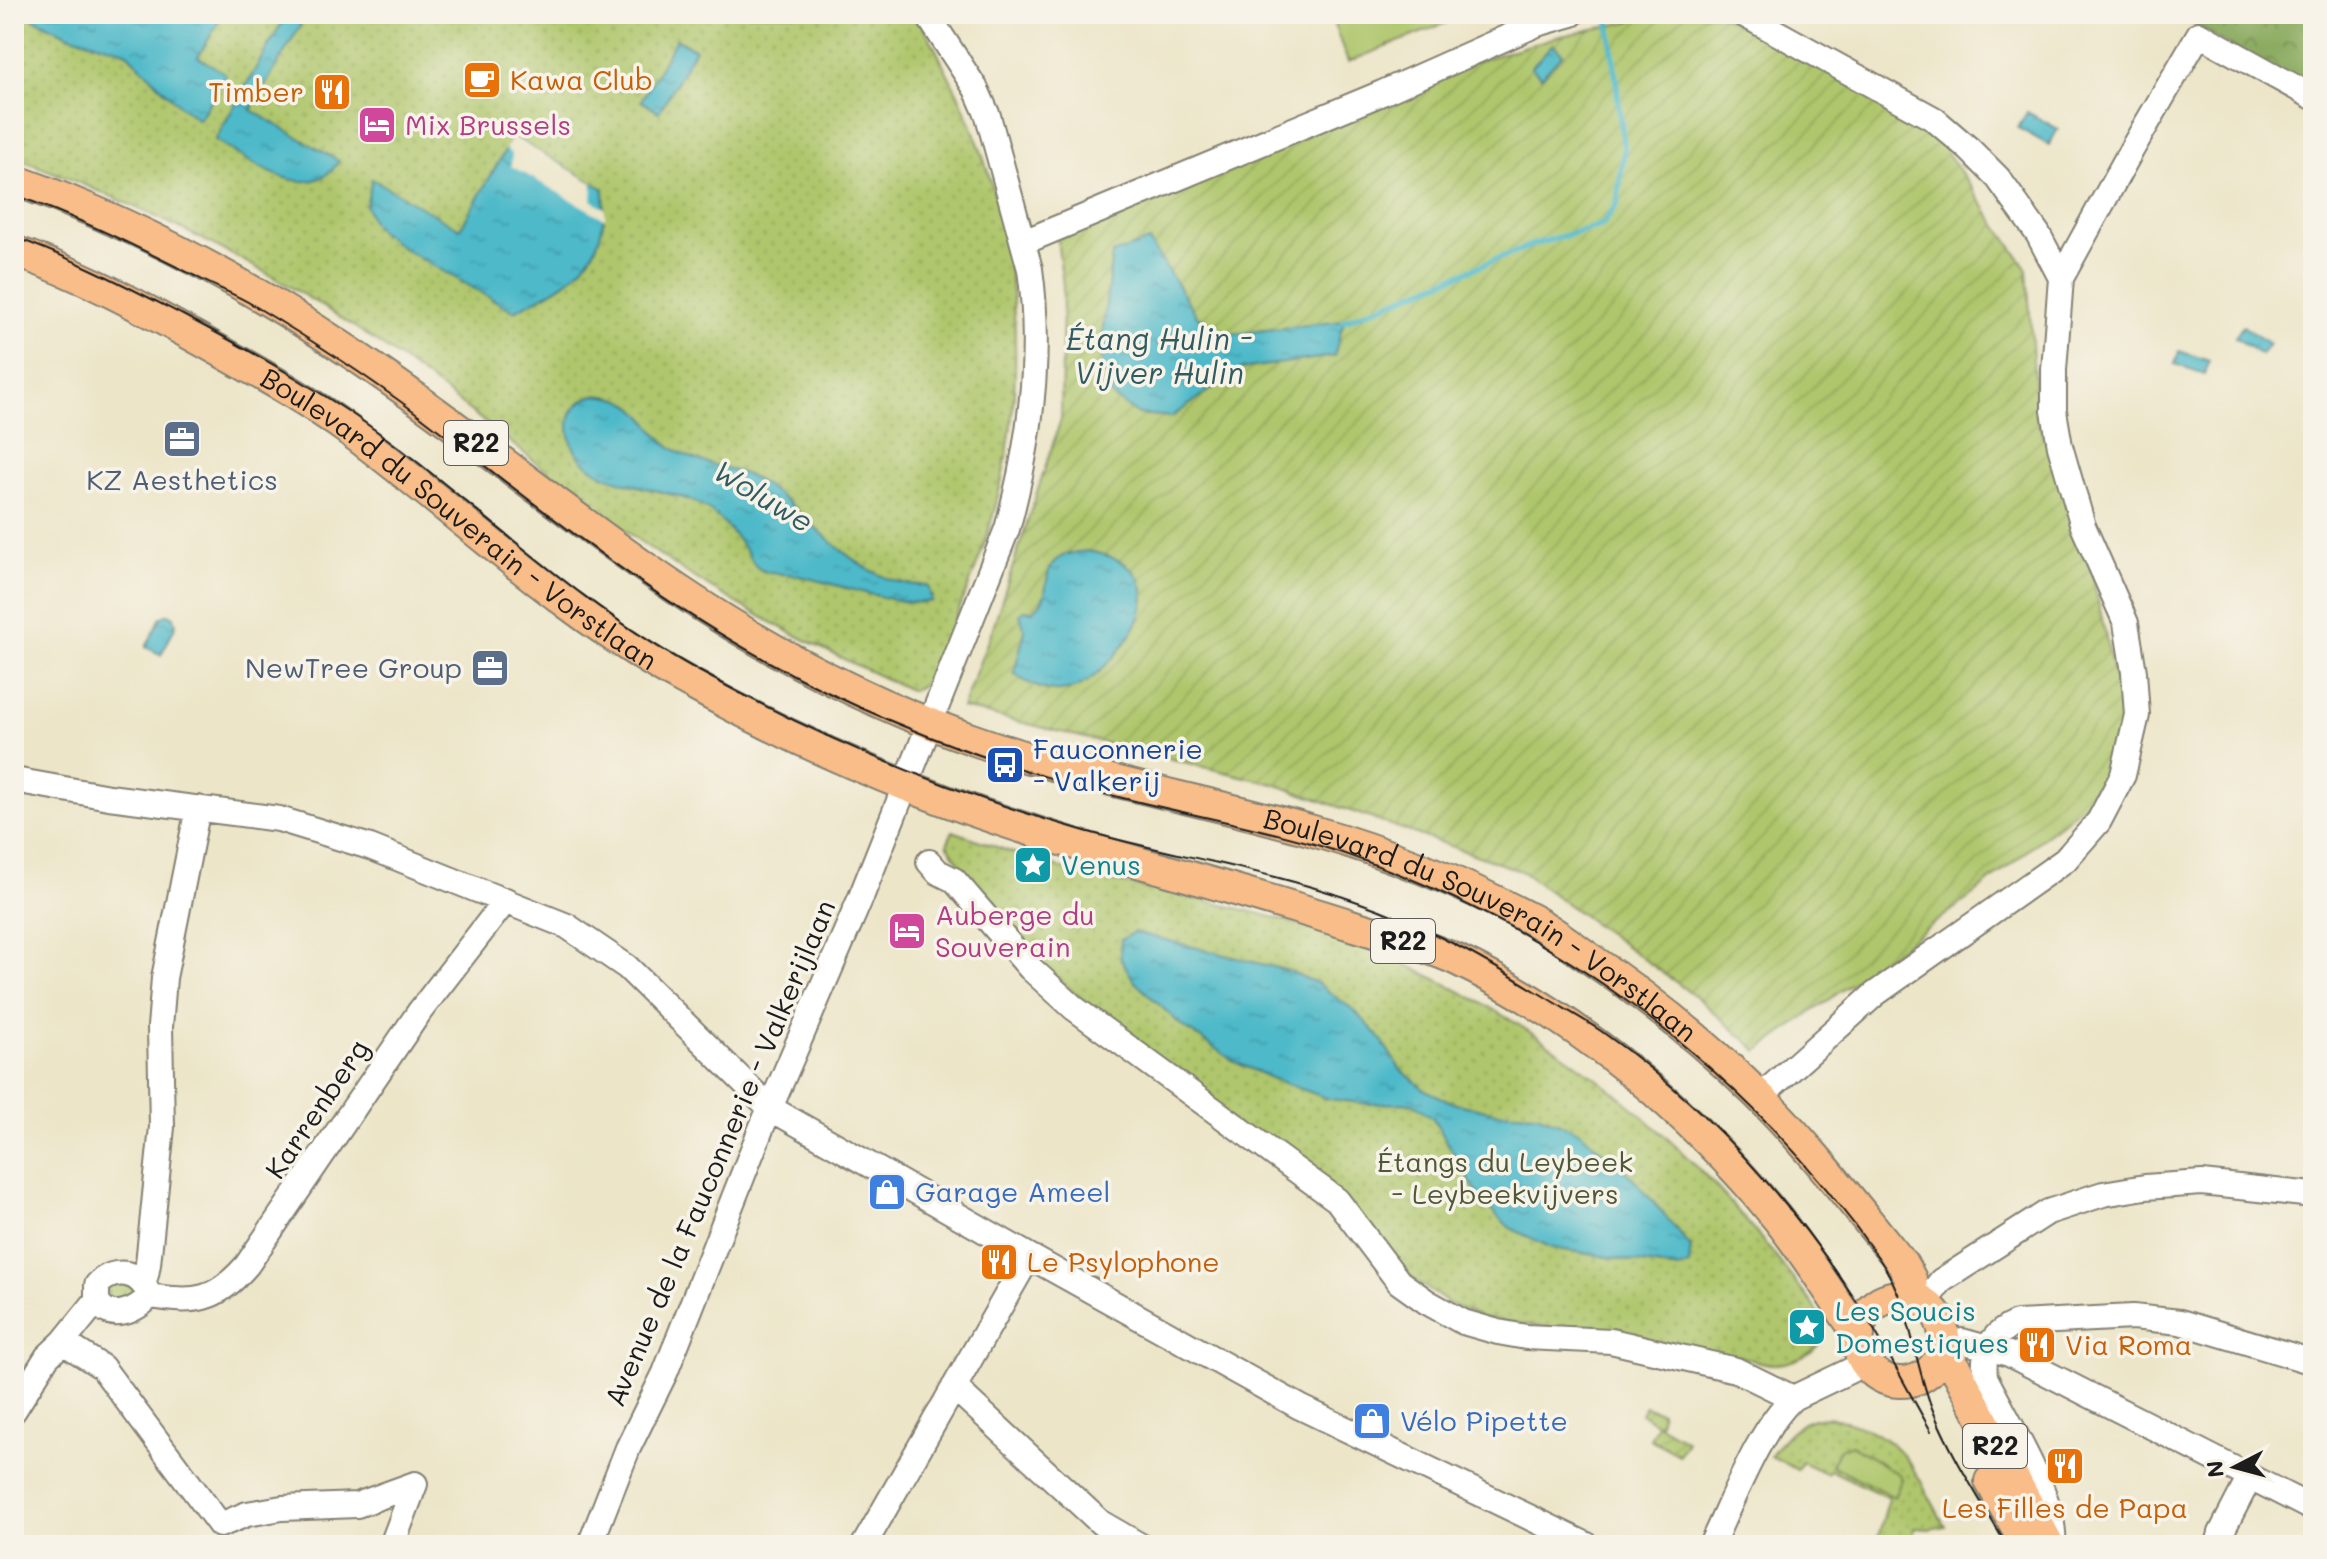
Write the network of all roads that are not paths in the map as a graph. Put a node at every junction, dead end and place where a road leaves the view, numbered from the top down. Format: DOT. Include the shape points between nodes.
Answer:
graph roads {
  1 [pos="927,14"];
  2 [pos="1518,14"];
  3 [pos="1572,14"];
  4 [pos="1743,14"];
  5 [pos="1504,41"];
  6 [pos="2313,97"];
  7 [pos="14,180"];
  8 [pos="1024,242"];
  9 [pos="14,251"];
  10 [pos="2061,278"];
  11 [pos="929,723"];
  12 [pos="14,780"];
  13 [pos="906,785"];
  14 [pos="198,808"];
  15 [pos="929,862"];
  16 [pos="506,900"];
  17 [pos="1760,1097"];
  18 [pos="770,1108"];
  19 [pos="2313,1195"];
  20 [pos="1029,1256"];
  21 [pos="144,1288"];
  22 [pos="97,1300"];
  23 [pos="1918,1300"];
  24 [pos="63,1342"];
  25 [pos="1987,1347"];
  26 [pos="1861,1349"];
  27 [pos="1938,1358"];
  28 [pos="2313,1362"];
  29 [pos="954,1387"];
  30 [pos="1787,1395"];
  31 [pos="14,1410"];
  32 [pos="2250,1477"];
  33 [pos="2313,1509"];
  34 [pos="2219,1539"];
  35 [pos="392,1545"];
  36 [pos="590,1545"];
  37 [pos="864,1545"];
  38 [pos="1139,1545"];
  39 [pos="1587,1545"];
  40 [pos="1711,1545"];
  41 [pos="2026,1545"];
  42 [pos="2051,1545"];
  1 -- 8 [label="street" via="988,116"];
  2 -- 5 [label="street"];
  3 -- 5 [label="street"];
  4 -- 10 [label="street" via="1934,119 1998,178"];
  5 -- 8 [label="street"];
  6 -- 10 [label="street" via="2199,34"];
  7 -- 11 [label="main road, Boulevard du Souverain - Vorstlaan / R22" via="134,230 253,291 385,376 650,573 715,615 870,699"];
  8 -- 11 [label="street" via="1033,292 1032,382 1019,485 1007,529"];
  9 -- 13 [label="main road, Boulevard du Souverain - Vorstlaan / R22" via="111,291 306,401 610,635 679,677 796,738"];
  10 -- 17 [label="street" via="2054,370 2060,446 2083,526 2126,623 2134,672 2137,715 2123,775 2099,821 2065,860 1875,994"];
  11 -- 13 [label="street"];
  11 -- 17 [label="main road, Boulevard du Souverain - Vorstlaan / R22" via="1101,778 1314,831 1456,884 1533,920 1613,974 1691,1034"];
  12 -- 14 [label="street"];
  13 -- 18 [label="street, Avenue de la Fauconnerie - Valkerijlaan"];
  13 -- 26 [label="main road, Boulevard du Souverain - Vorstlaan / R22" via="986,817 1452,957 1536,1004 1645,1083 1708,1142 1779,1220"];
  14 -- 16 [label="street" via="279,819 370,847"];
  14 -- 21 [label="street" via="164,978 162,1127"];
  15 -- 30 [label="street" via="954,880 1030,968 1074,1008 1337,1200 1399,1282 1427,1302 1463,1322 1498,1332 1611,1341 1736,1370"];
  16 -- 18 [label="street" via="567,926 627,967"];
  16 -- 21 [label="street, Karrenberg" via="420,1011 228,1287 205,1297 176,1300"];
  17 -- 23 [label="main road, Boulevard du Souverain - Vorstlaan / R22" via="1902,1263"];
  18 -- 20 [label="street"];
  18 -- 36 [label="street, Avenue de la Fauconnerie - Valkerijlaan"];
  19 -- 23 [label="street" via="2202,1183 2103,1194 2048,1212"];
  20 -- 29 [label="street"];
  20 -- 39 [label="street" via="1300,1407"];
  21 -- 22 [label="street" via="141,1306 123,1312 110,1312"];
  21 -- 22 [label="street" via="128,1274 109,1275 97,1285"];
  22 -- 24 [label="street"];
  23 -- 26 [label="main road" via="1892,1297 1877,1304 1863,1320"];
  23 -- 27 [label="main road, R22" via="1940,1320"];
  24 -- 31 [label="street" via="47,1357"];
  24 -- 35 [label="street" via="102,1367 220,1525 282,1508 357,1505 415,1484"];
  25 -- 27 [label="street" via="1962,1341"];
  25 -- 28 [label="street" via="2017,1323 2133,1317 2180,1322"];
  25 -- 32 [label="street"];
  25 -- 42 [label="street" via="1985,1377 2051,1515"];
  26 -- 27 [label="main road, R22" via="1878,1375 1898,1382 1916,1380"];
  26 -- 30 [label="street" via="1788,1385"];
  27 -- 41 [label="main road, R22"];
  27 -- 42 [label="main road, R22"];
  29 -- 37 [label="street"];
  29 -- 38 [label="street" via="1101,1523"];
  30 -- 40 [label="street" via="1776,1399 1770,1423"];
  32 -- 33 [label="street"];
  32 -- 34 [label="street"];
}
